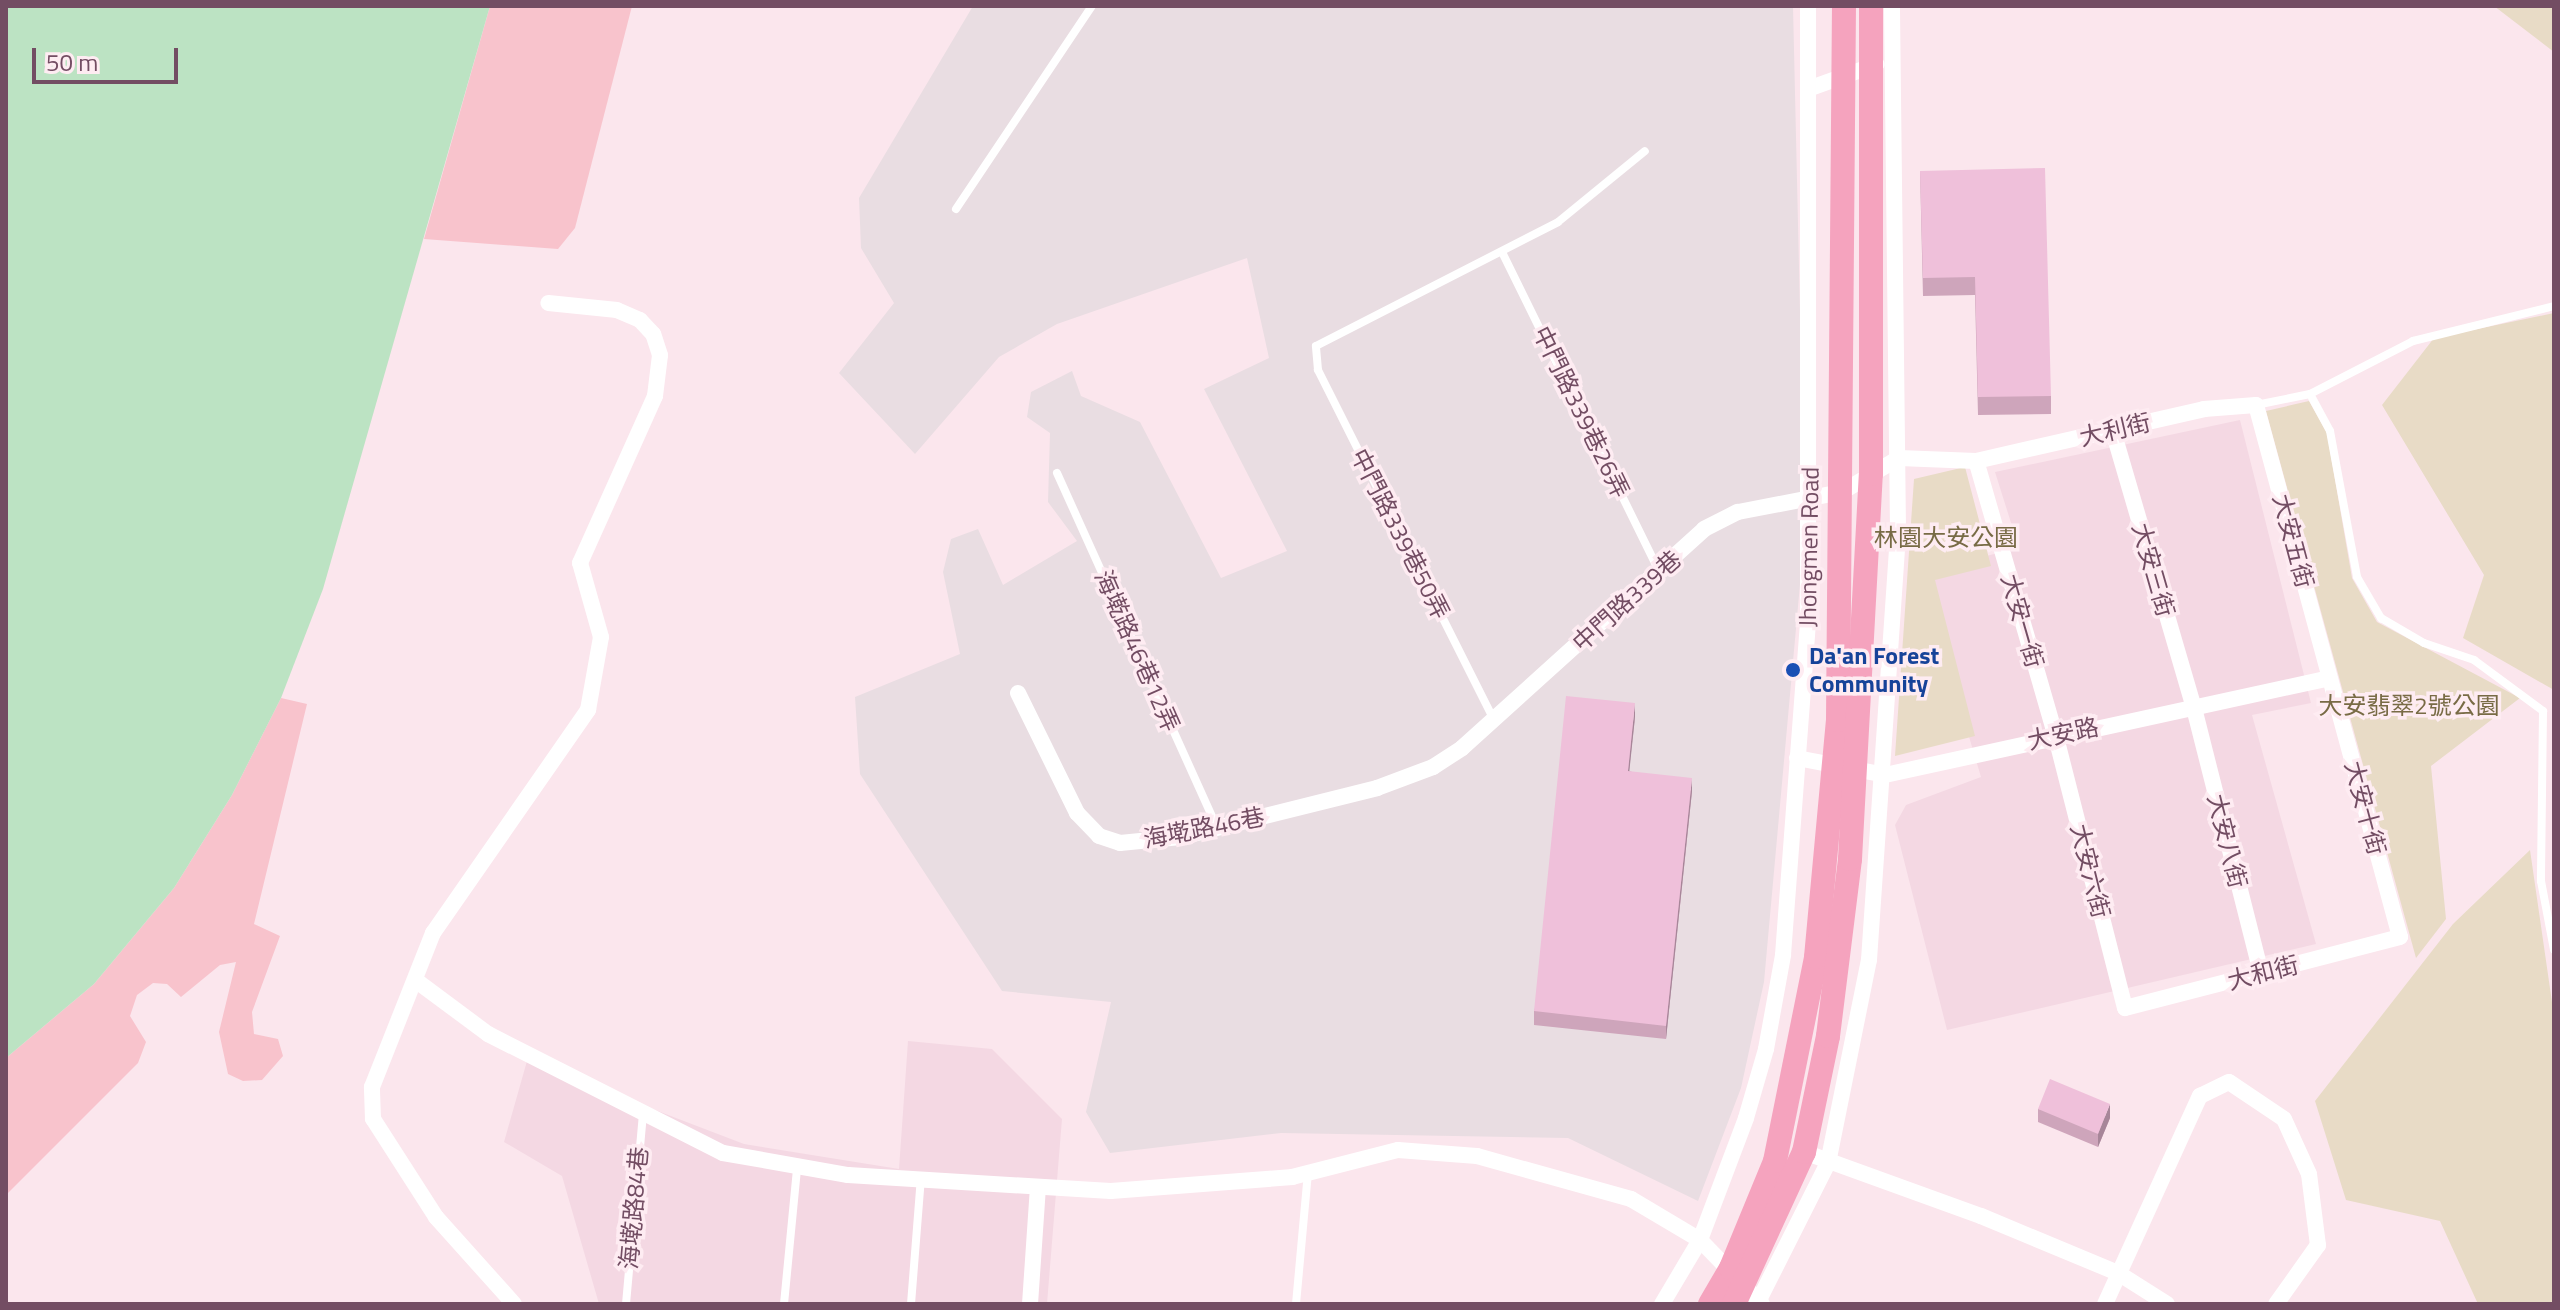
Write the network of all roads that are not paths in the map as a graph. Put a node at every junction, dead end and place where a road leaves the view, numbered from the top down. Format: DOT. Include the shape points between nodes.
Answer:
graph roads {
  1 [pos="1092,6"];
  2 [pos="1808,6"];
  3 [pos="1844,6"];
  4 [pos="1871,6"];
  5 [pos="1892,6"];
  6 [pos="1882,62"];
  7 [pos="1843,77"];
  8 [pos="1808,89"];
  9 [pos="1645,151"];
  10 [pos="956,209"];
  11 [pos="1502,252"];
  12 [pos="548,303"];
  13 [pos="2554,306"];
  14 [pos="2310,394"];
  15 [pos="2256,405"];
  16 [pos="2113,431"];
  17 [pos="1899,458"];
  18 [pos="1976,461"];
  19 [pos="1057,473"];
  20 [pos="1871,474"];
  21 [pos="1842,492"];
  22 [pos="1810,496"];
  23 [pos="1659,572"];
  24 [pos="2330,678"];
  25 [pos="1018,693"];
  26 [pos="2194,708"];
  27 [pos="1494,720"];
  28 [pos="2055,734"];
  29 [pos="1797,758"];
  30 [pos="1834,766"];
  31 [pos="1859,772"];
  32 [pos="1885,775"];
  33 [pos="1377,788"];
  34 [pos="1217,828"];
  35 [pos="2551,916"];
  36 [pos="2400,937"];
  37 [pos="2554,950"];
  38 [pos="2261,973"];
  39 [pos="418,982"];
  40 [pos="2125,1008"];
  41 [pos="643,1112"];
  42 [pos="1804,1152"];
  43 [pos="1828,1163"];
  44 [pos="797,1168"];
  45 [pos="1308,1172"];
  46 [pos="921,1178"];
  47 [pos="1038,1188"];
  48 [pos="1700,1240"];
  49 [pos="2118,1273"];
  50 [pos="1748,1294"];
  51 [pos="514,1304"];
  52 [pos="626,1304"];
  53 [pos="784,1304"];
  54 [pos="911,1304"];
  55 [pos="1030,1304"];
  56 [pos="1296,1304"];
  57 [pos="1662,1304"];
  58 [pos="1710,1304"];
  59 [pos="2105,1304"];
  60 [pos="2167,1304"];
  61 [pos="2276,1304"];
  1 -- 10 [label="lane"];
  2 -- 8 [label="street, Jhongmen Road"];
  3 -- 7 [label="main road, Jhongmen Road"];
  4 -- 6 [label="main road, Jhongmen Road"];
  5 -- 6 [label="street, Jhongmen Road"];
  6 -- 7 [label="street"];
  6 -- 17 [label="street, Jhongmen Road"];
  6 -- 20 [label="main road, Jhongmen Road"];
  7 -- 8 [label="street"];
  7 -- 21 [label="main road, Jhongmen Road"];
  8 -- 22 [label="street, Jhongmen Road"];
  9 -- 11 [label="lane" via="1588,201"];
  11 -- 23 [label="lane, 中門路339巷26弄"];
  11 -- 27 [label="lane, 中門路339巷50弄" via="1316,346 1318,370"];
  12 -- 39 [label="street" via="617,310 640,320 653,334 660,355 655,396 580,563 601,637 588,710 433,933"];
  13 -- 14 [label="lane" via="2413,341"];
  14 -- 15 [label="lane"];
  14 -- 35 [label="lane" via="2330,431 2357,577 2381,618 2424,643 2474,660 2543,711 2538,817 2541,881"];
  15 -- 16 [label="street, 大利街" via="2204,409"];
  15 -- 24 [label="street, 大安五街"];
  16 -- 18 [label="street, 大利街"];
  16 -- 26 [label="street, 大安三街"];
  17 -- 18 [label="street, 大利街"];
  17 -- 20 [label="street, 中門路339巷"];
  17 -- 32 [label="street, Jhongmen Road"];
  18 -- 28 [label="street, 大安一街"];
  19 -- 34 [label="lane, 海墘路46巷12弄"];
  20 -- 21 [label="street, 中門路339巷"];
  20 -- 31 [label="main road, Jhongmen Road"];
  21 -- 22 [label="street, 中門路339巷"];
  21 -- 30 [label="main road, Jhongmen Road"];
  22 -- 23 [label="street, 中門路339巷" via="1738,512 1704,529"];
  22 -- 29 [label="street, Jhongmen Road"];
  23 -- 27 [label="street, 中門路339巷"];
  24 -- 26 [label="street, 大安路"];
  24 -- 36 [label="street, 大安十街"];
  25 -- 34 [label="street, 海墘路46巷" via="1077,813 1099,836 1120,843"];
  26 -- 28 [label="street, 大安路"];
  26 -- 38 [label="street, 大安八街"];
  27 -- 33 [label="street, 中門路339巷" via="1433,767"];
  28 -- 32 [label="street, 大安路"];
  28 -- 40 [label="street, 大安六街"];
  29 -- 30 [label="street, 大安路"];
  29 -- 48 [label="street, Jhongmen Road" via="1783,955 1766,1049"];
  30 -- 31 [label="street, 大安路"];
  30 -- 50 [label="main road, Jhongmen Road" via="1816,957"];
  31 -- 32 [label="street, 大安路"];
  31 -- 42 [label="main road, Jhongmen Road" via="1828,1036"];
  32 -- 43 [label="street, Jhongmen Road" via="1859,1029"];
  33 -- 34 [label="street, 海墘路46巷"];
  35 -- 37 [label="lane"];
  36 -- 38 [label="street, 大和街"];
  38 -- 40 [label="street, 大和街"];
  39 -- 41 [label="street" via="488,1034"];
  39 -- 51 [label="street" via="372,1087 373,1119 436,1217"];
  41 -- 44 [label="street" via="723,1153"];
  41 -- 52 [label="lane, 海墘路84巷"];
  42 -- 43 [label="street"];
  42 -- 50 [label="main road, Jhongmen Road"];
  43 -- 49 [label="street" via="1981,1216"];
  43 -- 50 [label="street, Jhongmen Road"];
  44 -- 46 [label="street"];
  44 -- 53 [label="lane"];
  45 -- 47 [label="street" via="1181,1187"];
  45 -- 48 [label="street" via="1398,1150 1477,1156 1631,1199"];
  45 -- 56 [label="lane"];
  46 -- 47 [label="street"];
  46 -- 54 [label="lane"];
  47 -- 55 [label="street"];
  48 -- 50 [label="street"];
  48 -- 57 [label="street, Jhongmen Road"];
  49 -- 59 [label="street"];
  49 -- 60 [label="street"];
  49 -- 61 [label="street" via="2200,1096 2229,1082 2284,1119 2309,1174 2318,1245"];
  50 -- 58 [label="main road, Jhongmen Road"];
}
